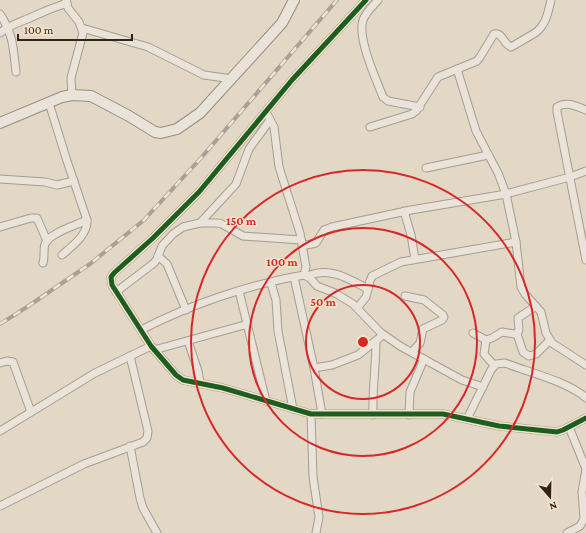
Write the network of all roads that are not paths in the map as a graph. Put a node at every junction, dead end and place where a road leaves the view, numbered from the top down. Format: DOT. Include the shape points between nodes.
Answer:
graph roads {
  1 [pos="294,0"];
  2 [pos="366,0"];
  3 [pos="378,0"];
  4 [pos="551,0"];
  5 [pos="66,2"];
  6 [pos="0,14"];
  7 [pos="8,27"];
  8 [pos="82,28"];
  9 [pos="0,33"];
  10 [pos="457,69"];
  11 [pos="16,72"];
  12 [pos="232,79"];
  13 [pos="72,95"];
  14 [pos="49,103"];
  15 [pos="420,107"];
  16 [pos="586,110"];
  17 [pos="266,112"];
  18 [pos="270,120"];
  19 [pos="0,123"];
  20 [pos="370,127"];
  21 [pos="488,155"];
  22 [pos="426,168"];
  23 [pos="586,172"];
  24 [pos="570,177"];
  25 [pos="0,180"];
  26 [pos="74,181"];
  27 [pos="506,194"];
  28 [pos="404,211"];
  29 [pos="87,220"];
  30 [pos="200,223"];
  31 [pos="583,225"];
  32 [pos="0,227"];
  33 [pos="47,241"];
  34 [pos="516,242"];
  35 [pos="302,243"];
  36 [pos="62,255"];
  37 [pos="158,256"];
  38 [pos="415,260"];
  39 [pos="586,260"];
  40 [pos="43,263"];
  41 [pos="306,276"];
  42 [pos="294,277"];
  43 [pos="271,283"];
  44 [pos="368,289"];
  45 [pos="239,291"];
  46 [pos="116,292"];
  47 [pos="405,296"];
  48 [pos="536,306"];
  49 [pos="358,308"];
  50 [pos="186,310"];
  51 [pos="248,324"];
  52 [pos="141,330"];
  53 [pos="473,333"];
  54 [pos="517,334"];
  55 [pos="383,335"];
  56 [pos="486,340"];
  57 [pos="550,340"];
  58 [pos="188,341"];
  59 [pos="376,341"];
  60 [pos="153,348"];
  61 [pos="412,352"];
  62 [pos="130,356"];
  63 [pos="424,359"];
  64 [pos="0,364"];
  65 [pos="494,365"];
  66 [pos="586,365"];
  67 [pos="314,368"];
  68 [pos="200,383"];
  69 [pos="483,388"];
  70 [pos="586,398"];
  71 [pos="266,401"];
  72 [pos="293,409"];
  73 [pos="31,412"];
  74 [pos="312,414"];
  75 [pos="322,414"];
  76 [pos="373,415"];
  77 [pos="409,415"];
  78 [pos="586,418"];
  79 [pos="467,419"];
  80 [pos="569,427"];
  81 [pos="0,431"];
  82 [pos="130,446"];
  83 [pos="0,505"];
  84 [pos="157,533"];
  85 [pos="316,533"];
  86 [pos="567,533"];
  1 -- 12 [label="street" via="282,23"];
  2 -- 17 [label="street"];
  3 -- 15 [label="street" via="362,22 365,48 383,96 388,101"];
  4 -- 10 [label="street" via="547,17 535,33 510,47 500,35 494,34 477,61"];
  5 -- 7 [label="street"];
  5 -- 8 [label="street"];
  6 -- 7 [label="street"];
  7 -- 9 [label="street"];
  7 -- 11 [label="street"];
  8 -- 12 [label="street" via="148,47 204,75"];
  8 -- 13 [label="street" via="82,41 71,78"];
  10 -- 15 [label="street" via="438,77"];
  10 -- 21 [label="street" via="476,131"];
  12 -- 13 [label="street" via="197,116 177,129 161,133 94,97"];
  13 -- 14 [label="street"];
  14 -- 19 [label="street"];
  14 -- 26 [label="street"];
  15 -- 20 [label="street" via="412,114"];
  16 -- 24 [label="street" via="568,104 557,107"];
  17 -- 18 [label="street"];
  17 -- 46 [label="street" via="199,192 114,273 111,281"];
  18 -- 30 [label="street" via="249,149 236,184"];
  18 -- 35 [label="street" via="275,132 279,167"];
  21 -- 22 [label="street"];
  21 -- 27 [label="street"];
  23 -- 24 [label="street"];
  24 -- 27 [label="street"];
  24 -- 31 [label="street"];
  25 -- 26 [label="street" via="57,185"];
  26 -- 29 [label="street"];
  27 -- 28 [label="street"];
  27 -- 34 [label="street"];
  28 -- 35 [label="street" via="332,227 324,230 316,243"];
  28 -- 38 [label="street"];
  29 -- 33 [label="street" via="56,234"];
  29 -- 36 [label="street" via="86,230 81,237"];
  30 -- 35 [label="street" via="222,224 243,236"];
  30 -- 37 [label="street" via="178,230 162,246"];
  31 -- 39 [label="street"];
  32 -- 33 [label="street" via="37,218"];
  33 -- 40 [label="street"];
  34 -- 38 [label="street"];
  34 -- 48 [label="street" via="521,287"];
  35 -- 41 [label="street"];
  37 -- 46 [label="street"];
  37 -- 50 [label="street" via="166,264"];
  38 -- 44 [label="street" via="400,262 375,274"];
  41 -- 42 [label="street"];
  41 -- 44 [label="street" via="317,272 339,275"];
  41 -- 49 [label="street" via="316,286 342,297"];
  42 -- 43 [label="street"];
  42 -- 67 [label="street"];
  43 -- 45 [label="street"];
  43 -- 72 [label="street" via="276,300 278,331"];
  44 -- 49 [label="street" via="365,299"];
  45 -- 50 [label="street"];
  45 -- 51 [label="street"];
  46 -- 52 [label="street"];
  47 -- 61 [label="street" via="424,300 444,317 423,329 420,343"];
  48 -- 54 [label="street" via="518,318"];
  48 -- 57 [label="street" via="541,312"];
  49 -- 55 [label="street"];
  50 -- 52 [label="street"];
  51 -- 58 [label="street"];
  51 -- 71 [label="street"];
  52 -- 60 [label="street"];
  53 -- 56 [label="street"];
  54 -- 56 [label="street" via="502,332"];
  54 -- 57 [label="street" via="523,352 529,356 536,354"];
  55 -- 59 [label="street"];
  55 -- 61 [label="street"];
  56 -- 65 [label="street" via="484,354"];
  57 -- 66 [label="street"];
  58 -- 60 [label="street"];
  58 -- 68 [label="street"];
  59 -- 67 [label="street" via="351,358"];
  59 -- 76 [label="street"];
  60 -- 62 [label="street"];
  60 -- 68 [label="street" via="179,378"];
  61 -- 63 [label="street"];
  62 -- 73 [label="street" via="95,372"];
  62 -- 82 [label="street" via="148,431 143,442"];
  63 -- 69 [label="street" via="462,380"];
  63 -- 77 [label="street" via="410,392"];
  64 -- 73 [label="street" via="13,362"];
  65 -- 69 [label="street"];
  65 -- 70 [label="street" via="505,364 560,384"];
  67 -- 75 [label="street"];
  68 -- 71 [label="street"];
  69 -- 79 [label="street"];
  71 -- 72 [label="street"];
  72 -- 74 [label="street"];
  73 -- 81 [label="street"];
  74 -- 75 [label="street"];
  74 -- 85 [label="street" via="313,477 318,517"];
  75 -- 76 [label="street"];
  76 -- 77 [label="street"];
  77 -- 79 [label="street" via="443,414"];
  78 -- 80 [label="street"];
  79 -- 80 [label="street" via="552,432"];
  80 -- 86 [label="street" via="586,469 582,492 584,519 580,526"];
  82 -- 83 [label="street" via="84,464"];
  82 -- 84 [label="street" via="143,508"];
}
